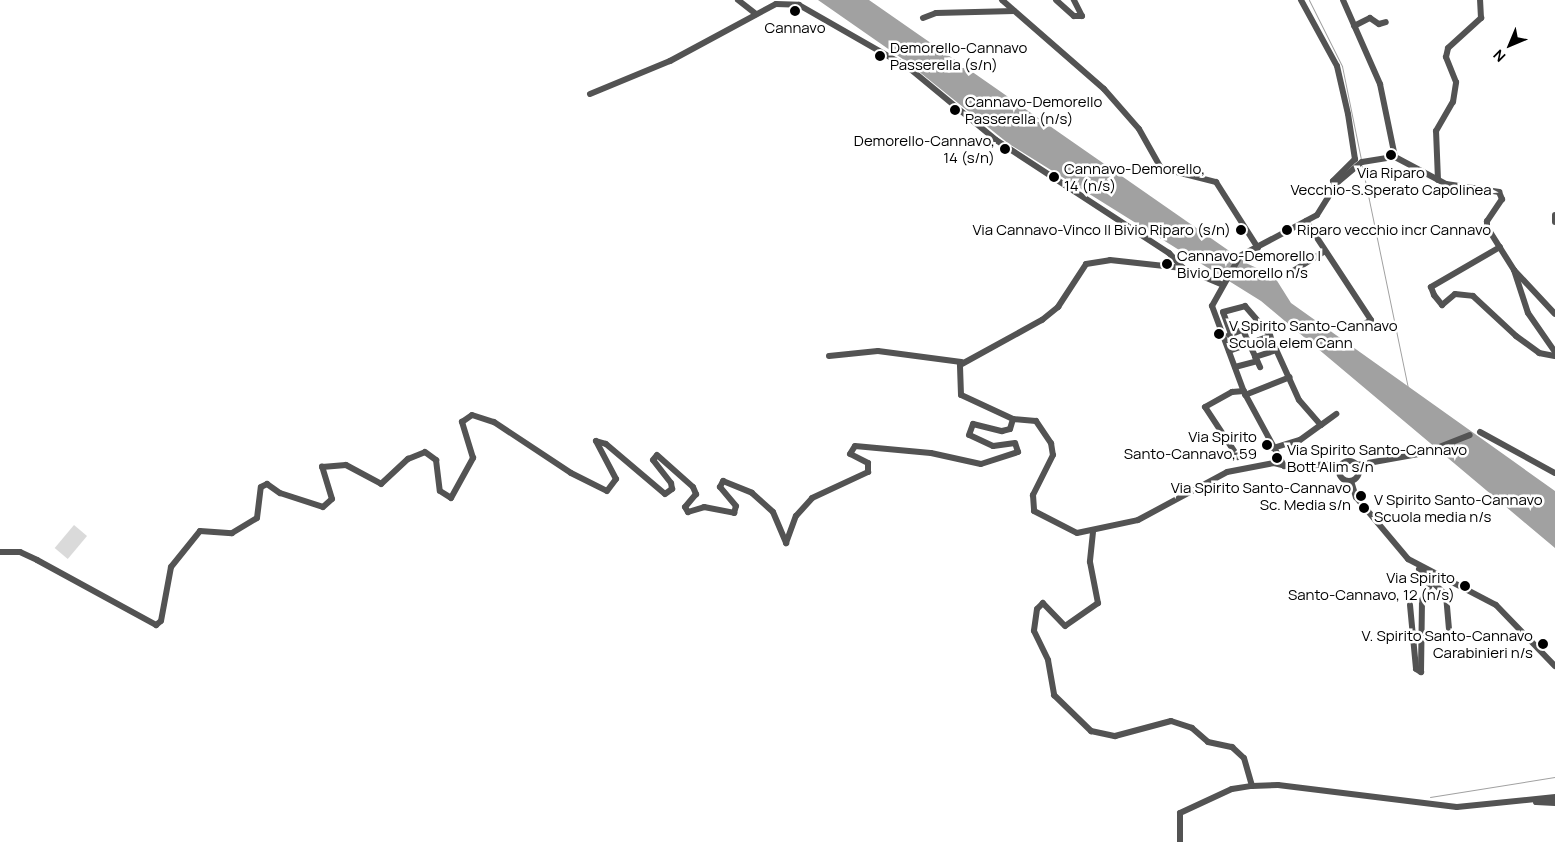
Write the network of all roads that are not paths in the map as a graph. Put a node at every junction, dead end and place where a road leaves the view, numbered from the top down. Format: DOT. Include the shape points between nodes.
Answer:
graph roads {
  1 [pos="738,0"];
  2 [pos="1002,0"];
  3 [pos="1056,0"];
  4 [pos="1074,0"];
  5 [pos="1301,0"];
  6 [pos="1342,0"];
  7 [pos="1480,0"];
  8 [pos="1014,11"];
  9 [pos="756,14"];
  10 [pos="923,18"];
  11 [pos="1386,22"];
  12 [pos="1354,26"];
  13 [pos="590,94"];
  14 [pos="1395,157"];
  15 [pos="1438,180"];
  16 [pos="1337,184"];
  17 [pos="1555,215"];
  18 [pos="1306,221"];
  19 [pos="1555,222"];
  20 [pos="1500,247"];
  21 [pos="1258,248"];
  22 [pos="1323,252"];
  23 [pos="1183,268"];
  24 [pos="1514,270"];
  25 [pos="1293,271"];
  26 [pos="1224,283"];
  27 [pos="1555,314"];
  28 [pos="1260,323"];
  29 [pos="1364,324"];
  30 [pos="1243,330"];
  31 [pos="1231,334"];
  32 [pos="1270,336"];
  33 [pos="1224,337"];
  34 [pos="1248,344"];
  35 [pos="1276,350"];
  36 [pos="1229,351"];
  37 [pos="1555,352"];
  38 [pos="829,356"];
  39 [pos="1555,356"];
  40 [pos="1257,361"];
  41 [pos="961,362"];
  42 [pos="1235,367"];
  43 [pos="1290,378"];
  44 [pos="1244,393"];
  45 [pos="1336,414"];
  46 [pos="1013,419"];
  47 [pos="1321,425"];
  48 [pos="1480,432"];
  49 [pos="1470,436"];
  50 [pos="1273,448"];
  51 [pos="1238,457"];
  52 [pos="1357,465"];
  53 [pos="1284,466"];
  54 [pos="1340,467"];
  55 [pos="1555,473"];
  56 [pos="1351,481"];
  57 [pos="1093,532"];
  58 [pos="0,552"];
  59 [pos="1418,568"];
  60 [pos="1431,583"];
  61 [pos="1410,604"];
  62 [pos="1450,628"];
  63 [pos="1555,666"];
  64 [pos="1252,786"];
  65 [pos="1555,797"];
  66 [pos="1535,801"];
  67 [pos="1555,803"];
  68 [pos="1180,842"];
  1 -- 9 [label="street"];
  2 -- 8 [label="street"];
  3 -- 4 [label="street" via="1074,16 1082,16"];
  5 -- 16 [label="street" via="1336,66 1348,114 1355,159 1333,181"];
  6 -- 12 [label="street"];
  7 -- 15 [label="street" via="1481,18 1448,48 1446,57 1456,82 1453,102 1436,131"];
  8 -- 10 [label="street" via="938,13"];
  8 -- 21 [label="street" via="1104,89 1139,129 1161,168 1216,182"];
  9 -- 13 [label="street" via="644,74"];
  9 -- 23 [label="street" via="790,2 864,39 909,68 996,140 1169,253"];
  11 -- 12 [label="street" via="1379,24 1370,18"];
  12 -- 14 [label="street" via="1380,84"];
  14 -- 15 [label="street"];
  14 -- 16 [label="street" via="1362,162"];
  15 -- 20 [label="street" via="1500,192 1502,199 1487,221"];
  16 -- 18 [label="street" via="1317,215"];
  17 -- 19 [label="street"];
  18 -- 21 [label="street"];
  18 -- 22 [label="street"];
  20 -- 24 [label="street"];
  20 -- 39 [label="street" via="1431,287 1434,295 1442,305 1455,294 1473,296 1538,353"];
  21 -- 26 [label="street" via="1240,256"];
  22 -- 25 [label="street"];
  22 -- 29 [label="street" via="1371,320"];
  23 -- 26 [label="street"];
  23 -- 41 [label="street" via="1110,260 1086,264 1062,302 1042,320 988,353"];
  24 -- 27 [label="street"];
  24 -- 37 [label="street" via="1528,313"];
  26 -- 33 [label="street" via="1212,306"];
  28 -- 30 [label="street"];
  28 -- 31 [label="street" via="1245,306 1225,309 1223,316"];
  28 -- 32 [label="street"];
  30 -- 31 [label="street"];
  30 -- 34 [label="street"];
  31 -- 33 [label="street"];
  32 -- 34 [label="street"];
  32 -- 35 [label="street"];
  33 -- 36 [label="street"];
  34 -- 36 [label="street"];
  34 -- 40 [label="street"];
  35 -- 40 [label="street"];
  35 -- 43 [label="street"];
  36 -- 42 [label="street"];
  38 -- 41 [label="street" via="878,351"];
  40 -- 42 [label="street"];
  41 -- 46 [label="street" via="961,395"];
  42 -- 44 [label="street"];
  43 -- 44 [label="street"];
  43 -- 47 [label="street" via="1299,400"];
  44 -- 50 [label="street"];
  44 -- 51 [label="street" via="1232,392 1205,407"];
  45 -- 47 [label="street"];
  46 -- 57 [label="street" via="1036,421 1051,443 1052,455 1034,496 1034,511 1071,532"];
  46 -- 58 [label="street" via="1010,429 1002,431 969,427 974,439 992,446 1012,442 1018,448 1016,454 988,463 931,453 852,448 852,457 868,463 868,472 812,498 796,516 786,543 773,512 752,493 723,481 720,487 736,506 734,513 704,508 688,512 685,507 696,494 693,487 657,455 652,460 671,483 672,489 665,494 606,444 596,441 616,479 607,491 571,473 494,422 472,415 462,422 473,458 451,498 440,491 436,460 425,452 408,459 381,484 346,465 322,467 332,499 323,507 280,494 267,484 260,487 257,518 232,533 200,531 171,567 162,621 156,625 20,552"];
  47 -- 50 [label="street" via="1300,440"];
  48 -- 55 [label="street"];
  49 -- 52 [label="street" via="1424,453"];
  50 -- 53 [label="street"];
  52 -- 54 [label="street" via="1350,461"];
  52 -- 56 [label="street" via="1358,474"];
  53 -- 54 [label="street"];
  53 -- 57 [label="street" via="1274,463 1227,472 1165,508"];
  54 -- 56 [label="street" via="1340,476"];
  56 -- 59 [label="street" via="1356,497"];
  57 -- 64 [label="street" via="1091,569 1098,603 1062,626 1043,603 1038,605 1034,631 1048,660 1054,694 1091,731 1115,736 1171,721 1192,728 1208,742 1232,747 1244,758"];
  59 -- 60 [label="street"];
  59 -- 63 [label="street" via="1496,605"];
  60 -- 61 [label="street" via="1422,600 1421,672 1416,669"];
  60 -- 62 [label="street" via="1448,600"];
  64 -- 66 [label="street" via="1278,785 1457,806"];
  64 -- 68 [label="street" via="1232,789 1180,813"];
  65 -- 66 [label="street"];
  66 -- 67 [label="street"];
}
